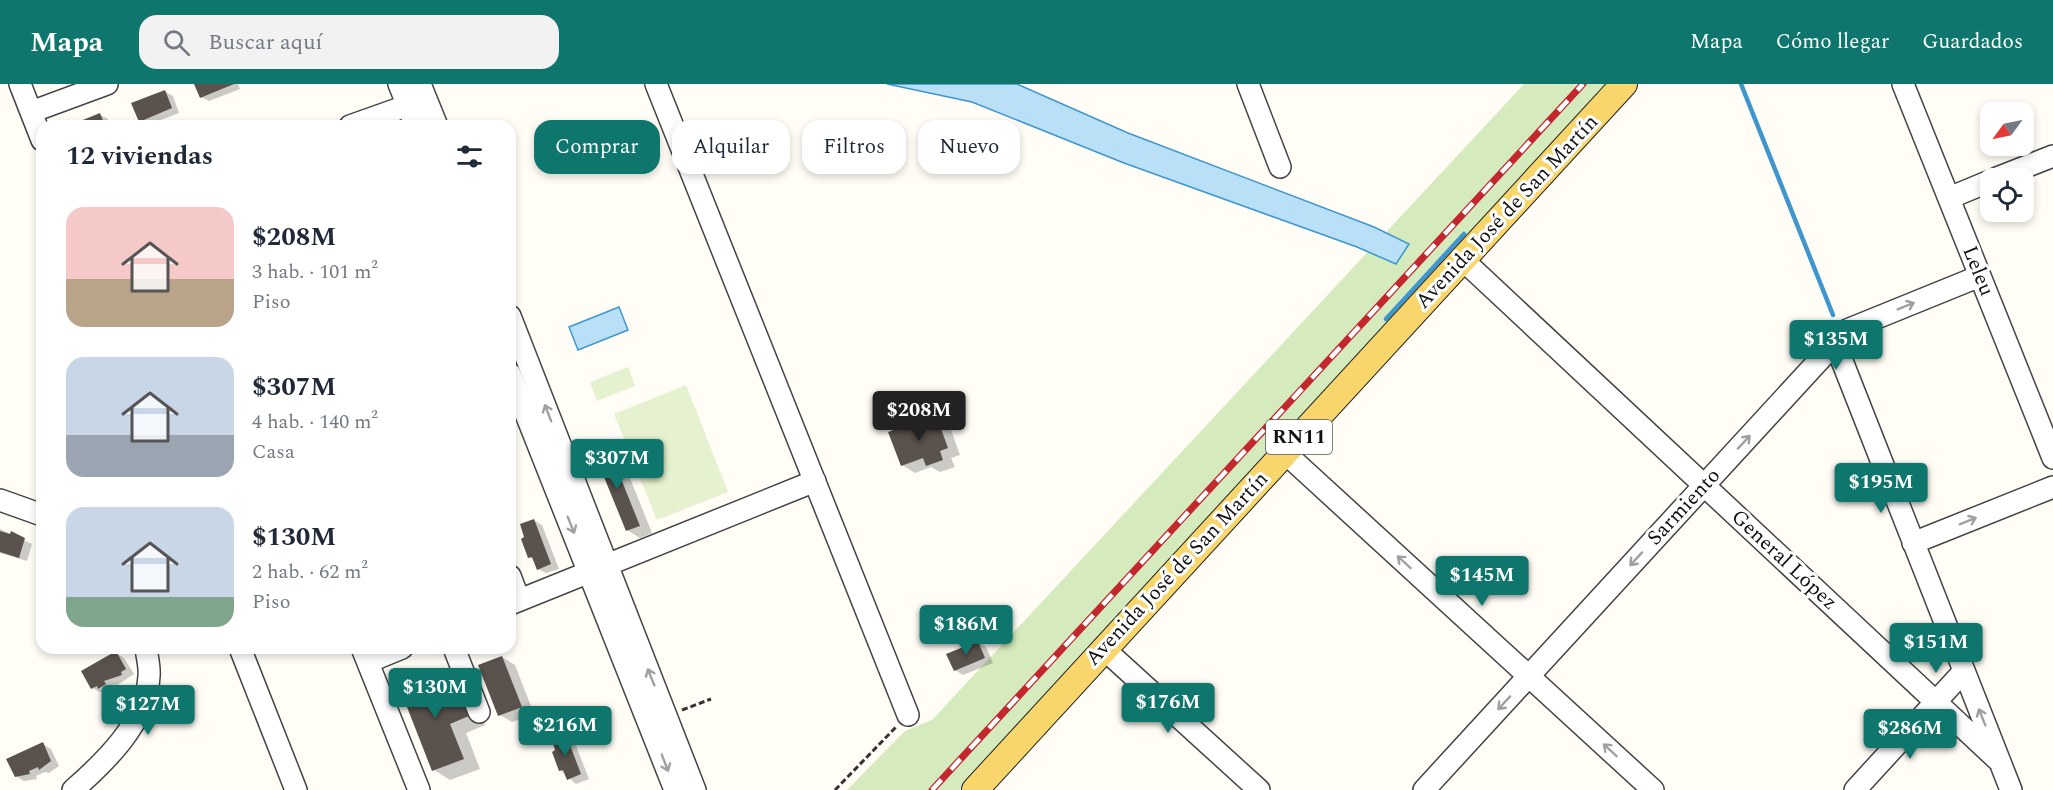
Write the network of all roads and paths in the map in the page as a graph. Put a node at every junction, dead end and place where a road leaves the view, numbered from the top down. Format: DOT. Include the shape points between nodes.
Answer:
graph roads {
  1 [pos="20,84"];
  2 [pos="107,84"];
  3 [pos="399,84"];
  4 [pos="656,84"];
  5 [pos="1248,84"];
  6 [pos="1624,84"];
  7 [pos="1903,84"];
  8 [pos="418,96"];
  9 [pos="31,112"];
  10 [pos="364,120"];
  11 [pos="416,120"];
  12 [pos="433,120"];
  13 [pos="36,125"];
  14 [pos="2053,156"];
  15 [pos="1280,167"];
  16 [pos="2022,168"];
  17 [pos="1980,185"];
  18 [pos="1949,198"];
  19 [pos="1463,260"];
  20 [pos="1980,276"];
  21 [pos="1835,343"];
  22 [pos="516,366"];
  23 [pos="518,382"];
  24 [pos="1284,452"];
  25 [pos="2053,459"];
  26 [pos="815,481"];
  27 [pos="1704,485"];
  28 [pos="2053,487"];
  29 [pos="0,500"];
  30 [pos="36,513"];
  31 [pos="1913,543"];
  32 [pos="598,569"];
  33 [pos="516,602"];
  34 [pos="1104,649"];
  35 [pos="147,654"];
  36 [pos="242,654"];
  37 [pos="456,654"];
  38 [pos="365,655"];
  39 [pos="1964,671"];
  40 [pos="1529,676"];
  41 [pos="711,699"];
  42 [pos="1936,703"];
  43 [pos="478,712"];
  44 [pos="908,715"];
  45 [pos="659,718"];
  46 [pos="2000,762"];
  47 [pos="73,790"];
  48 [pos="296,790"];
  49 [pos="419,790"];
  50 [pos="675,790"];
  51 [pos="695,790"];
  52 [pos="834,790"];
  53 [pos="975,790"];
  54 [pos="1259,790"];
  55 [pos="1424,790"];
  56 [pos="1653,790"];
  57 [pos="1855,790"];
  58 [pos="2011,790"];
  1 -- 9 [label="street"];
  2 -- 9 [label="street"];
  3 -- 8 [label="street"];
  4 -- 26 [label="street"];
  5 -- 15 [label="street"];
  6 -- 19 [label="main road, Avenida José de San Martín / RN11"];
  7 -- 18 [label="street, Leleu"];
  8 -- 10 [label="street"];
  8 -- 11 [label="street"];
  8 -- 12 [label="street"];
  9 -- 13 [label="street"];
  14 -- 16 [label="street"];
  17 -- 18 [label="street"];
  18 -- 20 [label="street, Leleu"];
  19 -- 24 [label="main road, Avenida José de San Martín / RN11"];
  19 -- 27 [label="street, General López"];
  21 -- 20 [label="street, Sarmiento, one-way" via="1847,330"];
  20 -- 25 [label="street, Leleu"];
  27 -- 21 [label="street, Sarmiento, one-way"];
  21 -- 31 [label="street"];
  22 -- 23 [label="street"];
  23 -- 32 [label="street"];
  24 -- 34 [label="main road, Avenida José de San Martín / RN11"];
  40 -- 24 [label="street, one-way"];
  26 -- 32 [label="street"];
  26 -- 44 [label="street"];
  27 -- 40 [label="street, Sarmiento, one-way"];
  27 -- 42 [label="street, General López"];
  31 -- 28 [label="street, one-way"];
  29 -- 30 [label="street"];
  31 -- 39 [label="street"];
  32 -- 33 [label="street"];
  32 -- 45 [label="street"];
  34 -- 53 [label="main road, Avenida José de San Martín / RN11"];
  34 -- 54 [label="street"];
  35 -- 47 [label="street" via="149,677 125,739"];
  36 -- 48 [label="street"];
  37 -- 43 [label="street"];
  38 -- 49 [label="street"];
  39 -- 42 [label="street"];
  46 -- 39 [label="street, one-way"];
  40 -- 55 [label="street, Sarmiento, one-way"];
  56 -- 40 [label="street, one-way"];
  41 -- 45 [label="path"];
  42 -- 46 [label="street, General López"];
  42 -- 57 [label="street"];
  44 -- 52 [label="path"];
  45 -- 50 [label="street, one-way"];
  45 -- 51 [label="street"];
  46 -- 58 [label="street"];
}
